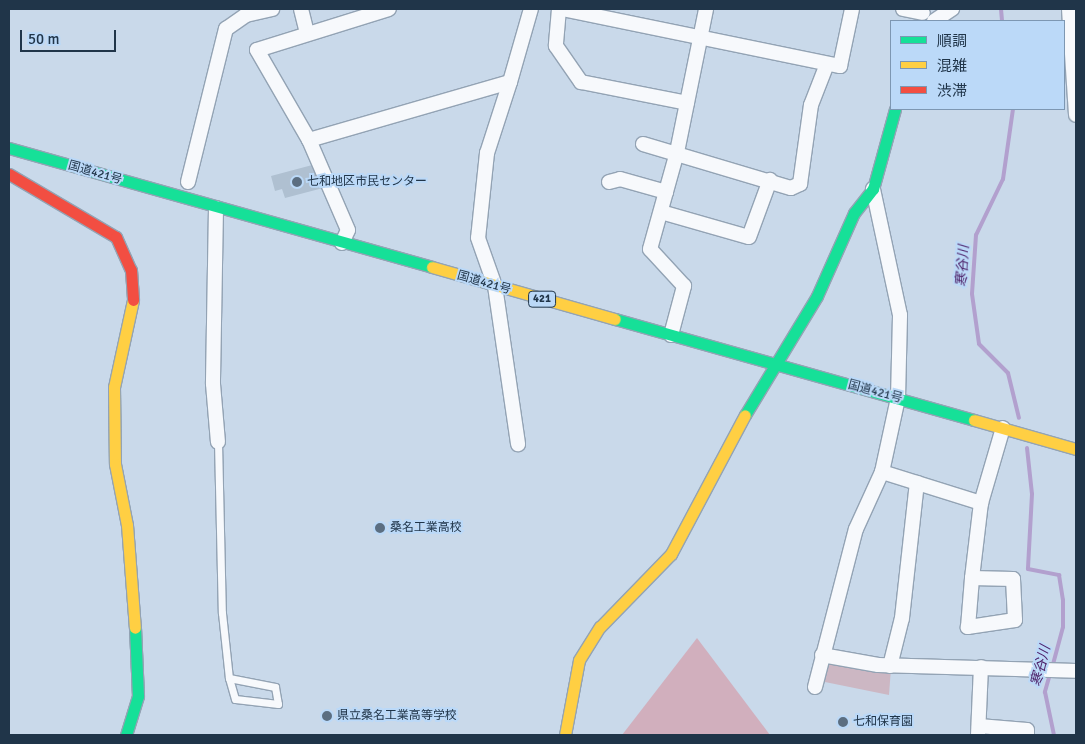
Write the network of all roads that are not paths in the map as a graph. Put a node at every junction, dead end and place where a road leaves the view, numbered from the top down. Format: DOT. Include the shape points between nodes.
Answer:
graph roads {
  1 [pos="272,9"];
  2 [pos="301,9"];
  3 [pos="388,9"];
  4 [pos="531,9"];
  5 [pos="560,9"];
  6 [pos="706,9"];
  7 [pos="852,9"];
  8 [pos="903,9"];
  9 [pos="952,9"];
  10 [pos="1069,9"];
  11 [pos="244,12"];
  12 [pos="357,13"];
  13 [pos="926,16"];
  14 [pos="307,33"];
  15 [pos="700,38"];
  16 [pos="827,64"];
  17 [pos="510,82"];
  18 [pos="687,103"];
  19 [pos="895,110"];
  20 [pos="1076,115"];
  21 [pos="309,140"];
  22 [pos="643,144"];
  23 [pos="9,148"];
  24 [pos="676,152"];
  25 [pos="9,174"];
  26 [pos="770,180"];
  27 [pos="188,182"];
  28 [pos="609,182"];
  29 [pos="873,189"];
  30 [pos="666,192"];
  31 [pos="216,208"];
  32 [pos="661,212"];
  33 [pos="342,243"];
  34 [pos="496,286"];
  35 [pos="671,335"];
  36 [pos="774,364"];
  37 [pos="898,398"];
  38 [pos="1003,428"];
  39 [pos="218,442"];
  40 [pos="518,444"];
  41 [pos="1076,449"];
  42 [pos="882,472"];
  43 [pos="917,483"];
  44 [pos="981,502"];
  45 [pos="972,578"];
  46 [pos="822,655"];
  47 [pos="890,666"];
  48 [pos="981,667"];
  49 [pos="1076,671"];
  50 [pos="229,678"];
  51 [pos="814,687"];
  52 [pos="978,731"];
  53 [pos="126,735"];
  54 [pos="564,735"];
  55 [pos="1027,735"];
  1 -- 11 [label="street"];
  2 -- 14 [label="street"];
  3 -- 12 [label="street"];
  4 -- 17 [label="street"];
  5 -- 15 [label="street"];
  5 -- 18 [label="street" via="554,35 556,46 581,82"];
  6 -- 15 [label="street"];
  7 -- 16 [label="street" via="840,66"];
  8 -- 13 [label="street"];
  9 -- 13 [label="street"];
  10 -- 20 [label="street"];
  11 -- 27 [label="street" via="226,29"];
  12 -- 14 [label="street"];
  14 -- 21 [label="street" via="257,50"];
  15 -- 16 [label="street"];
  15 -- 18 [label="street"];
  16 -- 26 [label="street" via="810,105 800,184 791,188"];
  17 -- 21 [label="street"];
  17 -- 34 [label="street" via="487,152 478,238"];
  18 -- 24 [label="street"];
  19 -- 29 [label="main road"];
  21 -- 33 [label="street" via="348,230"];
  22 -- 24 [label="street"];
  23 -- 31 [label="main road, 国道421号 / 421"];
  24 -- 26 [label="street"];
  24 -- 30 [label="street"];
  25 -- 53 [label="main road" via="91,218 116,237 130,270 133,304 114,396 115,464 127,525 128,578 139,659 138,696"];
  26 -- 32 [label="street" via="749,237"];
  28 -- 30 [label="street" via="620,179"];
  29 -- 36 [label="main road" via="854,213 817,296"];
  29 -- 37 [label="street" via="900,315"];
  30 -- 32 [label="street"];
  31 -- 33 [label="main road, 国道421号 / 421"];
  31 -- 39 [label="street" via="213,374"];
  32 -- 35 [label="street" via="650,249 684,286"];
  33 -- 34 [label="main road, 国道421号 / 421"];
  34 -- 35 [label="main road, 国道421号 / 421"];
  34 -- 40 [label="street"];
  35 -- 36 [label="main road, 国道421号 / 421"];
  36 -- 37 [label="main road, 国道421号 / 421"];
  36 -- 54 [label="main road" via="671,554 600,627 580,660"];
  37 -- 38 [label="main road, 国道421号 / 421"];
  37 -- 42 [label="street"];
  38 -- 41 [label="main road, 国道421号 / 421"];
  38 -- 44 [label="street"];
  39 -- 50 [label="lane" via="222,613"];
  42 -- 43 [label="street"];
  42 -- 46 [label="street" via="856,529"];
  43 -- 44 [label="street"];
  43 -- 47 [label="street" via="902,618"];
  44 -- 45 [label="street"];
  45 -- 45 [label="street" via="1013,579 1015,620 968,627"];
  46 -- 47 [label="street"];
  46 -- 51 [label="street"];
  47 -- 48 [label="street"];
  48 -- 49 [label="street"];
  48 -- 52 [label="street"];
  50 -- 50 [label="lane" via="236,699 278,704 275,687"];
  52 -- 55 [label="street" via="1027,730"];
}
